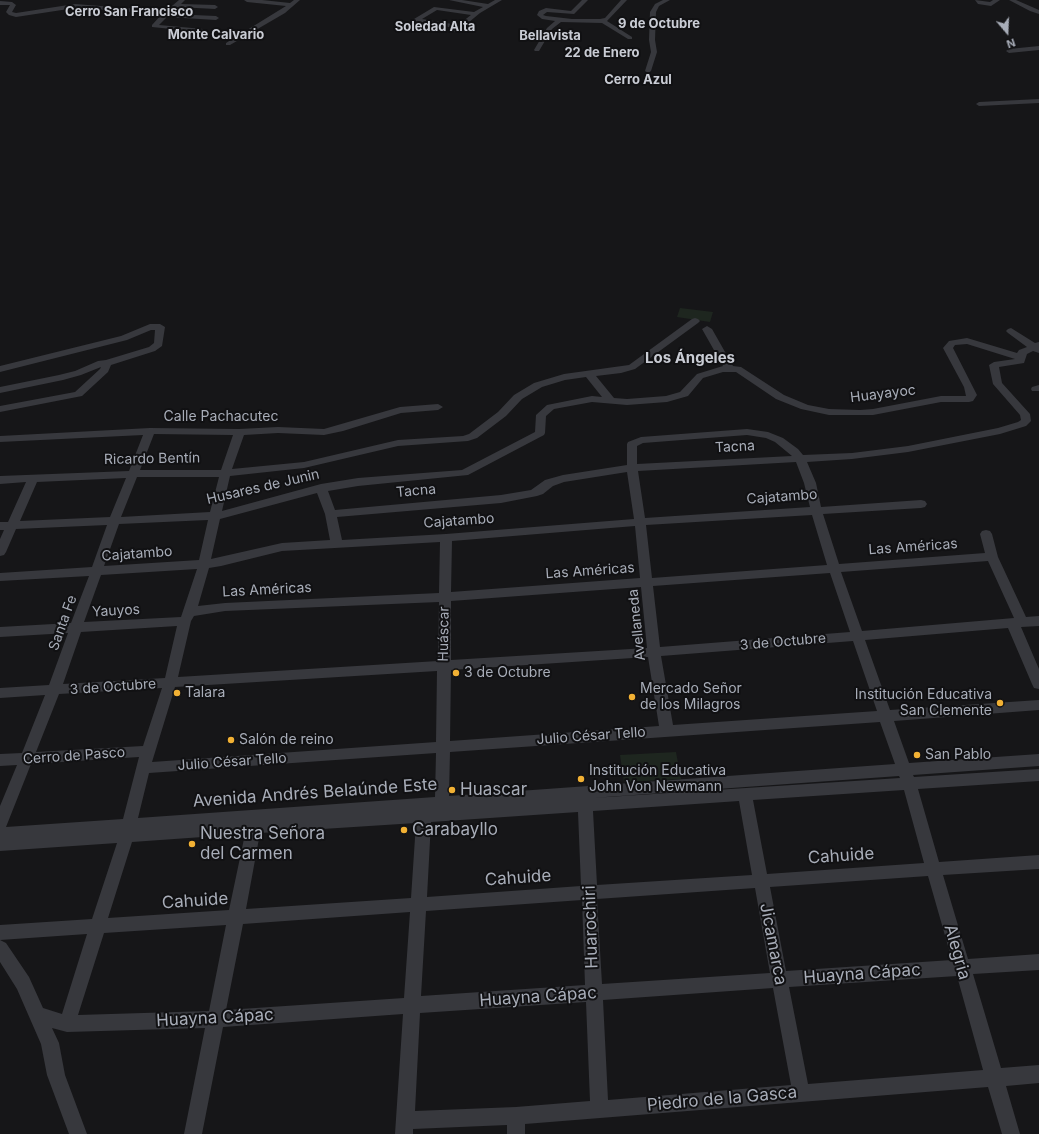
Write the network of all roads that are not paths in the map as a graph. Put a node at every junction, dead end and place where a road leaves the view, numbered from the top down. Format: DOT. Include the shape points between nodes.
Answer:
graph roads {
  1 [pos="182,0"];
  2 [pos="247,0"];
  3 [pos="298,0"];
  4 [pos="452,0"];
  5 [pos="499,0"];
  6 [pos="585,0"];
  7 [pos="624,0"];
  8 [pos="667,0"];
  9 [pos="997,0"];
  10 [pos="1012,0"];
  11 [pos="101,1"];
  12 [pos="259,1"];
  13 [pos="471,1"];
  14 [pos="979,1"];
  15 [pos="0,3"];
  16 [pos="138,4"];
  17 [pos="154,4"];
  18 [pos="176,5"];
  19 [pos="292,5"];
  20 [pos="488,6"];
  21 [pos="215,7"];
  22 [pos="86,11"];
  23 [pos="147,11"];
  24 [pos="209,12"];
  25 [pos="1039,12"];
  26 [pos="167,13"];
  27 [pos="477,13"];
  28 [pos="143,18"];
  29 [pos="216,18"];
  30 [pos="562,19"];
  31 [pos="150,20"];
  32 [pos="417,20"];
  33 [pos="605,20"];
  34 [pos="158,21"];
  35 [pos="207,23"];
  36 [pos="201,30"];
  37 [pos="397,30"];
  38 [pos="630,38"];
  39 [pos="228,44"];
  40 [pos="1039,48"];
  41 [pos="537,50"];
  42 [pos="1009,51"];
  43 [pos="648,71"];
  44 [pos="1039,102"];
  45 [pos="979,104"];
  46 [pos="695,321"];
  47 [pos="707,329"];
  48 [pos="1011,331"];
  49 [pos="1037,348"];
  50 [pos="1022,358"];
  51 [pos="108,363"];
  52 [pos="729,368"];
  53 [pos="0,369"];
  54 [pos="589,374"];
  55 [pos="0,390"];
  56 [pos="612,400"];
  57 [pos="438,407"];
  58 [pos="0,409"];
  59 [pos="150,431"];
  60 [pos="239,432"];
  61 [pos="0,439"];
  62 [pos="800,459"];
  63 [pos="632,468"];
  64 [pos="225,473"];
  65 [pos="132,474"];
  66 [pos="33,479"];
  67 [pos="0,480"];
  68 [pos="321,488"];
  69 [pos="921,504"];
  70 [pos="816,510"];
  71 [pos="331,514"];
  72 [pos="216,516"];
  73 [pos="114,521"];
  74 [pos="639,522"];
  75 [pos="12,525"];
  76 [pos="0,526"];
  77 [pos="986,534"];
  78 [pos="446,538"];
  79 [pos="337,544"];
  80 [pos="0,552"];
  81 [pos="992,557"];
  82 [pos="204,564"];
  83 [pos="834,568"];
  84 [pos="98,571"];
  85 [pos="0,577"];
  86 [pos="647,582"];
  87 [pos="445,597"];
  88 [pos="187,616"];
  89 [pos="1039,621"];
  90 [pos="1017,622"];
  91 [pos="76,628"];
  92 [pos="0,632"];
  93 [pos="856,636"];
  94 [pos="654,652"];
  95 [pos="444,665"];
  96 [pos="170,683"];
  97 [pos="1039,684"];
  98 [pos="54,690"];
  99 [pos="0,693"];
  100 [pos="1039,705"];
  101 [pos="885,716"];
  102 [pos="667,731"];
  103 [pos="443,747"];
  104 [pos="148,751"];
  105 [pos="27,759"];
  106 [pos="0,760"];
  107 [pos="1039,760"];
  108 [pos="144,768"];
  109 [pos="1039,775"];
  110 [pos="906,777"];
  111 [pos="744,795"];
  112 [pos="585,799"];
  113 [pos="442,803"];
  114 [pos="424,816"];
  115 [pos="255,822"];
  116 [pos="0,824"];
  117 [pos="128,831"];
  118 [pos="0,834"];
  119 [pos="0,844"];
  120 [pos="1039,862"];
  121 [pos="933,869"];
  122 [pos="761,881"];
  123 [pos="590,892"];
  124 [pos="418,904"];
  125 [pos="235,917"];
  126 [pos="99,926"];
  127 [pos="0,933"];
  128 [pos="0,948"];
  129 [pos="1039,962"];
  130 [pos="962,967"];
  131 [pos="780,980"];
  132 [pos="594,993"];
  133 [pos="411,1005"];
  134 [pos="39,1016"];
  135 [pos="215,1019"];
  136 [pos="67,1024"];
  137 [pos="1039,1074"];
  138 [pos="994,1077"];
  139 [pos="801,1093"];
  140 [pos="598,1109"];
  141 [pos="516,1116"];
  142 [pos="404,1127"];
  143 [pos="78,1134"];
  144 [pos="193,1134"];
  145 [pos="516,1134"];
  146 [pos="1011,1134"];
  1 -- 18 [label="street"];
  2 -- 12 [label="street"];
  3 -- 19 [label="street"];
  4 -- 13 [label="street"];
  5 -- 20 [label="street"];
  6 -- 30 [label="street" via="572,13 547,10 541,12 544,18"];
  7 -- 33 [label="street"];
  8 -- 43 [label="street" via="657,5 653,12 654,52"];
  9 -- 14 [label="street" via="991,4"];
  10 -- 25 [label="street"];
  11 -- 16 [label="street"];
  12 -- 19 [label="street"];
  13 -- 20 [label="street"];
  15 -- 23 [label="street" via="13,5 10,12 16,15 49,12 75,6"];
  17 -- 23 [label="street"];
  18 -- 21 [label="street"];
  18 -- 26 [label="street"];
  19 -- 39 [label="street"];
  20 -- 27 [label="street"];
  22 -- 28 [label="street"];
  23 -- 26 [label="street"];
  24 -- 26 [label="street"];
  26 -- 29 [label="street"];
  26 -- 34 [label="street"];
  27 -- 32 [label="street" via="436,8 430,15"];
  27 -- 32 [label="street" via="464,20 457,29"];
  30 -- 33 [label="street" via="579,22"];
  30 -- 41 [label="street" via="550,28"];
  31 -- 34 [label="street"];
  32 -- 37 [label="street"];
  33 -- 38 [label="street"];
  34 -- 35 [label="street"];
  34 -- 36 [label="street" via="154,26"];
  40 -- 42 [label="street"];
  44 -- 45 [label="street"];
  46 -- 54 [label="street, Ricardo Bentín" via="632,367"];
  47 -- 52 [label="street"];
  48 -- 49 [label="street"];
  49 -- 50 [label="street" via="1022,352"];
  50 -- 52 [label="street, Huayayoc" via="967,341 952,342 948,348 972,394 969,399 941,399 867,413 820,411 796,404 780,397 738,369"];
  50 -- 62 [label="street, Tacna" via="1021,361 994,365 998,384 1025,414 1026,421 1022,424 969,438 908,449"];
  51 -- 53 [label="street" via="159,344 160,327 150,327 124,338"];
  51 -- 55 [label="street" via="101,363 60,378"];
  51 -- 58 [label="street" via="105,370 78,394"];
  52 -- 56 [label="street" via="704,374 679,396 627,402"];
  54 -- 56 [label="street"];
  54 -- 64 [label="street, Ricardo Bentín" via="564,377 538,385 518,397 502,414 473,436 464,439 398,443 304,465"];
  56 -- 68 [label="street, Husares de Junin" via="592,399 551,407 541,415 540,433 464,473 358,482"];
  57 -- 60 [label="street, Calle Pachacutec" via="400,410 324,432"];
  59 -- 60 [label="street, Calle Pachacutec"];
  59 -- 61 [label="street, Calle Pachacutec"];
  59 -- 65 [label="street, Santa Fe"];
  60 -- 64 [label="street"];
  62 -- 63 [label="street, Tacna"];
  62 -- 63 [label="street, Avellaneda" via="779,440 761,433 748,432 641,440 632,444"];
  62 -- 70 [label="street" via="810,483"];
  63 -- 71 [label="street, Tacna" via="563,479 549,483 533,493 501,499"];
  63 -- 74 [label="street, Avellaneda"];
  64 -- 65 [label="street, Ricardo Bentín"];
  64 -- 72 [label="street"];
  65 -- 66 [label="street, Ricardo Bentín"];
  65 -- 73 [label="street, Santa Fe"];
  66 -- 67 [label="street, Ricardo Bentín"];
  66 -- 75 [label="street"];
  68 -- 71 [label="street"];
  68 -- 72 [label="street, Husares de Junin"];
  69 -- 70 [label="street, Cajatambo"];
  70 -- 74 [label="street, Cajatambo"];
  70 -- 83 [label="street"];
  71 -- 79 [label="street"];
  72 -- 73 [label="street, Husares de Junin"];
  72 -- 82 [label="street"];
  73 -- 75 [label="street, Husares de Junin"];
  73 -- 84 [label="street, Santa Fe"];
  74 -- 78 [label="street, Cajatambo"];
  74 -- 86 [label="street, Avellaneda"];
  75 -- 76 [label="street, Husares de Junin"];
  75 -- 80 [label="street"];
  77 -- 81 [label="street"];
  78 -- 79 [label="street, Cajatambo"];
  78 -- 87 [label="street, Huáscar"];
  79 -- 82 [label="street, Cajatambo" via="278,548"];
  81 -- 83 [label="street, Las Américas"];
  81 -- 90 [label="street"];
  82 -- 84 [label="street, Cajatambo"];
  82 -- 88 [label="street"];
  83 -- 86 [label="street, Las Américas"];
  83 -- 93 [label="street"];
  84 -- 85 [label="street, Cajatambo"];
  84 -- 91 [label="street, Santa Fe"];
  86 -- 87 [label="street, Las Américas"];
  86 -- 94 [label="street, Avellaneda"];
  87 -- 88 [label="street, Las Américas" via="225,606"];
  87 -- 95 [label="street, Huáscar"];
  88 -- 91 [label="street, Yauyos"];
  88 -- 96 [label="street"];
  89 -- 90 [label="street, 3 de Octubre"];
  90 -- 93 [label="street, 3 de Octubre"];
  90 -- 97 [label="street"];
  91 -- 92 [label="street, Yauyos"];
  91 -- 98 [label="street, Santa Fe"];
  93 -- 94 [label="street, 3 de Octubre"];
  93 -- 101 [label="street"];
  94 -- 95 [label="street, 3 de Octubre"];
  94 -- 102 [label="street, Avellaneda"];
  95 -- 96 [label="street, 3 de Octubre"];
  95 -- 103 [label="street, Huáscar"];
  96 -- 98 [label="street, 3 de Octubre"];
  96 -- 104 [label="street"];
  98 -- 99 [label="street, 3 de Octubre"];
  98 -- 105 [label="street, Santa Fe"];
  100 -- 101 [label="street, Julio César Tello"];
  101 -- 102 [label="street, Julio César Tello"];
  101 -- 110 [label="street"];
  102 -- 103 [label="street, Julio César Tello"];
  103 -- 108 [label="street, Julio César Tello"];
  103 -- 113 [label="street, Huáscar"];
  104 -- 105 [label="street, Cerro de Pasco"];
  104 -- 108 [label="street"];
  105 -- 106 [label="street, Cerro de Pasco"];
  105 -- 116 [label="street, Santa Fe"];
  107 -- 110 [label="street, Avenida Andrés Belaúnde Este"];
  108 -- 117 [label="street"];
  109 -- 110 [label="street, Avenida Andrés Belaúnde Este"];
  110 -- 111 [label="street, Avenida Andrés Belaúnde Este"];
  110 -- 112 [label="street, Avenida Andrés Belaúnde Este"];
  110 -- 121 [label="street, Alegria"];
  111 -- 112 [label="street, Avenida Andrés Belaúnde Este"];
  111 -- 122 [label="street, Jicamarca"];
  112 -- 113 [label="street, Avenida Andrés Belaúnde Este"];
  112 -- 114 [label="street, Avenida Andrés Belaúnde Este"];
  112 -- 123 [label="street, Huarochiri"];
  113 -- 115 [label="street, Avenida Andrés Belaúnde Este"];
  114 -- 115 [label="street, Avenida Andrés Belaúnde Este"];
  114 -- 124 [label="street"];
  115 -- 117 [label="street, Avenida Andrés Belaúnde Este"];
  115 -- 125 [label="street"];
  117 -- 118 [label="street, Avenida Andrés Belaúnde Este"];
  117 -- 119 [label="street, Avenida Andrés Belaúnde Este"];
  117 -- 126 [label="street"];
  120 -- 121 [label="street, Cahuide"];
  121 -- 122 [label="street, Cahuide"];
  121 -- 130 [label="street, Alegria"];
  122 -- 123 [label="street, Cahuide"];
  122 -- 131 [label="street, Jicamarca"];
  123 -- 124 [label="street, Cahuide"];
  123 -- 132 [label="street, Huarochiri"];
  124 -- 125 [label="street, Cahuide"];
  124 -- 133 [label="street"];
  125 -- 126 [label="street, Cahuide"];
  125 -- 135 [label="street"];
  126 -- 127 [label="street, Cahuide"];
  126 -- 136 [label="street"];
  128 -- 134 [label="street" via="23,983"];
  129 -- 130 [label="street, Huayna Cápac"];
  130 -- 131 [label="street, Huayna Cápac"];
  130 -- 138 [label="street, Alegria"];
  131 -- 132 [label="street, Huayna Cápac"];
  131 -- 139 [label="street, Jicamarca"];
  132 -- 133 [label="street, Huayna Cápac"];
  132 -- 140 [label="street, Huarochiri"];
  133 -- 135 [label="street, Huayna Cápac"];
  133 -- 142 [label="street"];
  134 -- 136 [label="street, Huayna Cápac"];
  134 -- 143 [label="street" via="50,1043 56,1075"];
  135 -- 136 [label="street, Huayna Cápac"];
  135 -- 144 [label="street"];
  137 -- 138 [label="street, Piedro de la Gasca"];
  138 -- 139 [label="street, Piedro de la Gasca"];
  138 -- 146 [label="street, Alegria"];
  139 -- 140 [label="street, Piedro de la Gasca"];
  140 -- 141 [label="street, Piedro de la Gasca"];
  141 -- 142 [label="street, Piedro de la Gasca"];
  141 -- 145 [label="street"];
}
